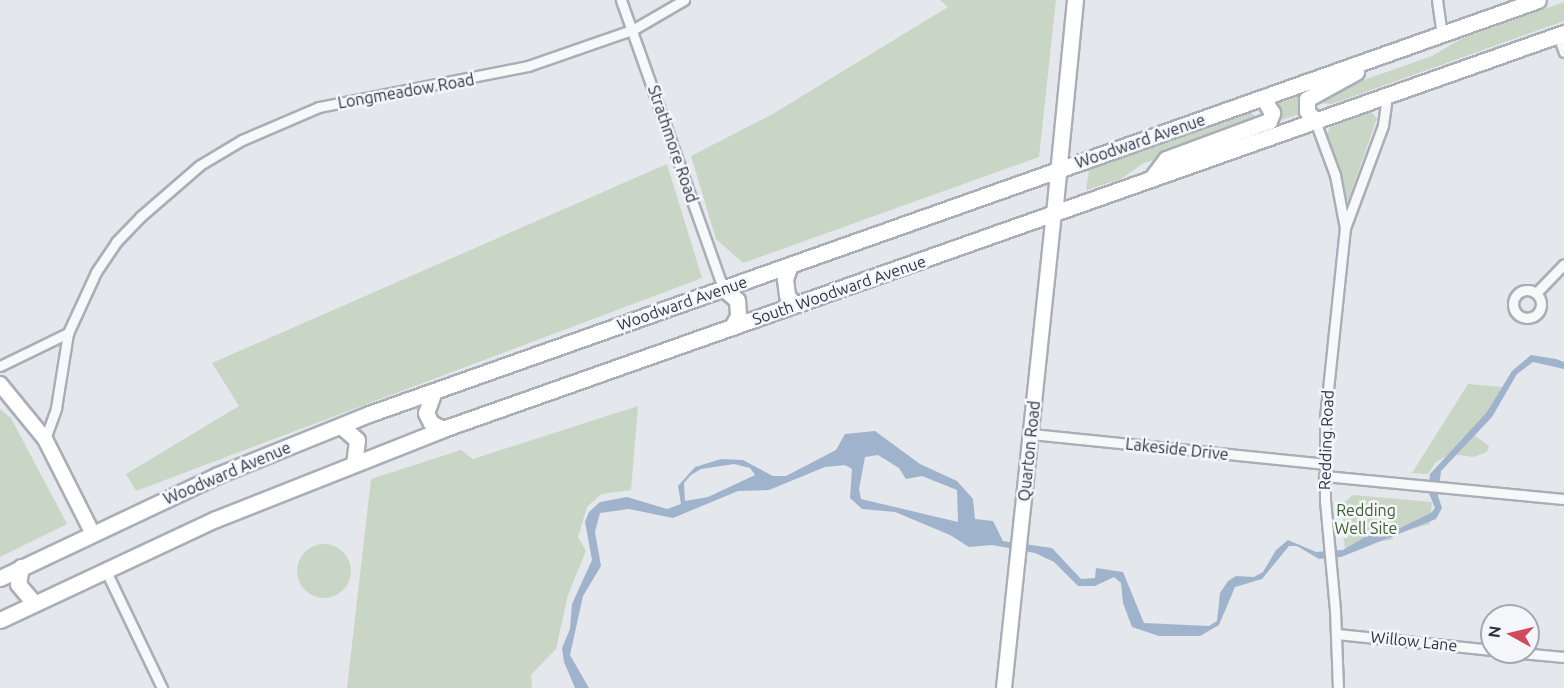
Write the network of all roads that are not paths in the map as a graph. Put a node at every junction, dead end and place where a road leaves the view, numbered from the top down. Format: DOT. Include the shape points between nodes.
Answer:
graph roads {
  1 [pos="621,0"];
  2 [pos="684,0"];
  3 [pos="1075,0"];
  4 [pos="1437,0"];
  5 [pos="1538,0"];
  6 [pos="634,28"];
  7 [pos="1561,34"];
  8 [pos="1442,35"];
  9 [pos="1564,52"];
  10 [pos="1376,59"];
  11 [pos="1387,96"];
  12 [pos="1264,99"];
  13 [pos="1315,122"];
  14 [pos="1058,170"];
  15 [pos="1151,179"];
  16 [pos="1054,214"];
  17 [pos="1345,228"];
  18 [pos="1564,264"];
  19 [pos="790,265"];
  20 [pos="723,288"];
  21 [pos="1539,291"];
  22 [pos="794,305"];
  23 [pos="732,327"];
  24 [pos="68,333"];
  25 [pos="0,366"];
  26 [pos="0,384"];
  27 [pos="434,391"];
  28 [pos="341,426"];
  29 [pos="443,429"];
  30 [pos="1031,434"];
  31 [pos="45,439"];
  32 [pos="354,464"];
  33 [pos="1324,464"];
  34 [pos="1324,476"];
  35 [pos="1564,500"];
  36 [pos="92,532"];
  37 [pos="21,567"];
  38 [pos="105,569"];
  39 [pos="0,578"];
  40 [pos="34,603"];
  41 [pos="0,620"];
  42 [pos="1337,634"];
  43 [pos="1480,649"];
  44 [pos="1540,655"];
  45 [pos="1564,657"];
  46 [pos="162,688"];
  47 [pos="1004,688"];
  48 [pos="1338,688"];
  1 -- 6 [label="street, Strathmore Road"];
  2 -- 6 [label="street, Longmeadow Road"];
  3 -- 14 [label="main road"];
  4 -- 8 [label="street"];
  5 -- 8 [label="main road"];
  6 -- 20 [label="street, Strathmore Road"];
  6 -- 24 [label="street, Longmeadow Road" via="505,72 329,104 229,147 186,175 116,242 96,272"];
  7 -- 9 [label="street"];
  7 -- 11 [label="main road"];
  8 -- 10 [label="main road"];
  10 -- 12 [label="main road, Woodward Avenue"];
  10 -- 13 [label="main road" via="1307,99 1305,106"];
  11 -- 13 [label="main road"];
  11 -- 17 [label="street, Redding Road" via="1383,125"];
  12 -- 14 [label="main road, Woodward Avenue"];
  12 -- 15 [label="main road" via="1272,113 1269,121 1166,159"];
  13 -- 15 [label="main road"];
  13 -- 17 [label="street, Redding Road" via="1335,175"];
  14 -- 16 [label="main road"];
  14 -- 19 [label="main road, Woodward Avenue"];
  15 -- 16 [label="main road"];
  16 -- 22 [label="main road, South Woodward Avenue"];
  16 -- 30 [label="street, Quarton Road"];
  17 -- 33 [label="street, Redding Road" via="1329,371"];
  18 -- 21 [label="street"];
  19 -- 20 [label="main road, Woodward Avenue"];
  19 -- 22 [label="main road" via="785,279 787,295"];
  20 -- 23 [label="main road" via="737,300 738,316"];
  20 -- 27 [label="main road, Woodward Avenue"];
  22 -- 23 [label="main road, South Woodward Avenue"];
  23 -- 29 [label="main road"];
  24 -- 25 [label="street"];
  24 -- 31 [label="street, Longmeadow Road" via="56,408"];
  26 -- 31 [label="street"];
  27 -- 28 [label="main road, Woodward Avenue"];
  27 -- 29 [label="main road" via="426,412 431,423"];
  28 -- 32 [label="main road" via="357,440"];
  28 -- 36 [label="main road, Woodward Avenue"];
  29 -- 32 [label="main road"];
  30 -- 33 [label="street, Lakeside Drive"];
  30 -- 47 [label="street, Quarton Road"];
  31 -- 36 [label="street"];
  32 -- 38 [label="main road" via="244,507"];
  33 -- 34 [label="street, Redding Road"];
  34 -- 35 [label="street"];
  34 -- 42 [label="street, Redding Road"];
  36 -- 37 [label="main road, Woodward Avenue"];
  37 -- 39 [label="main road, Woodward Avenue"];
  37 -- 40 [label="main road" via="18,584"];
  38 -- 40 [label="main road"];
  38 -- 46 [label="street"];
  40 -- 41 [label="main road"];
  42 -- 43 [label="street, Willow Lane"];
  42 -- 48 [label="street, Redding Road"];
  44 -- 45 [label="street"];
}
